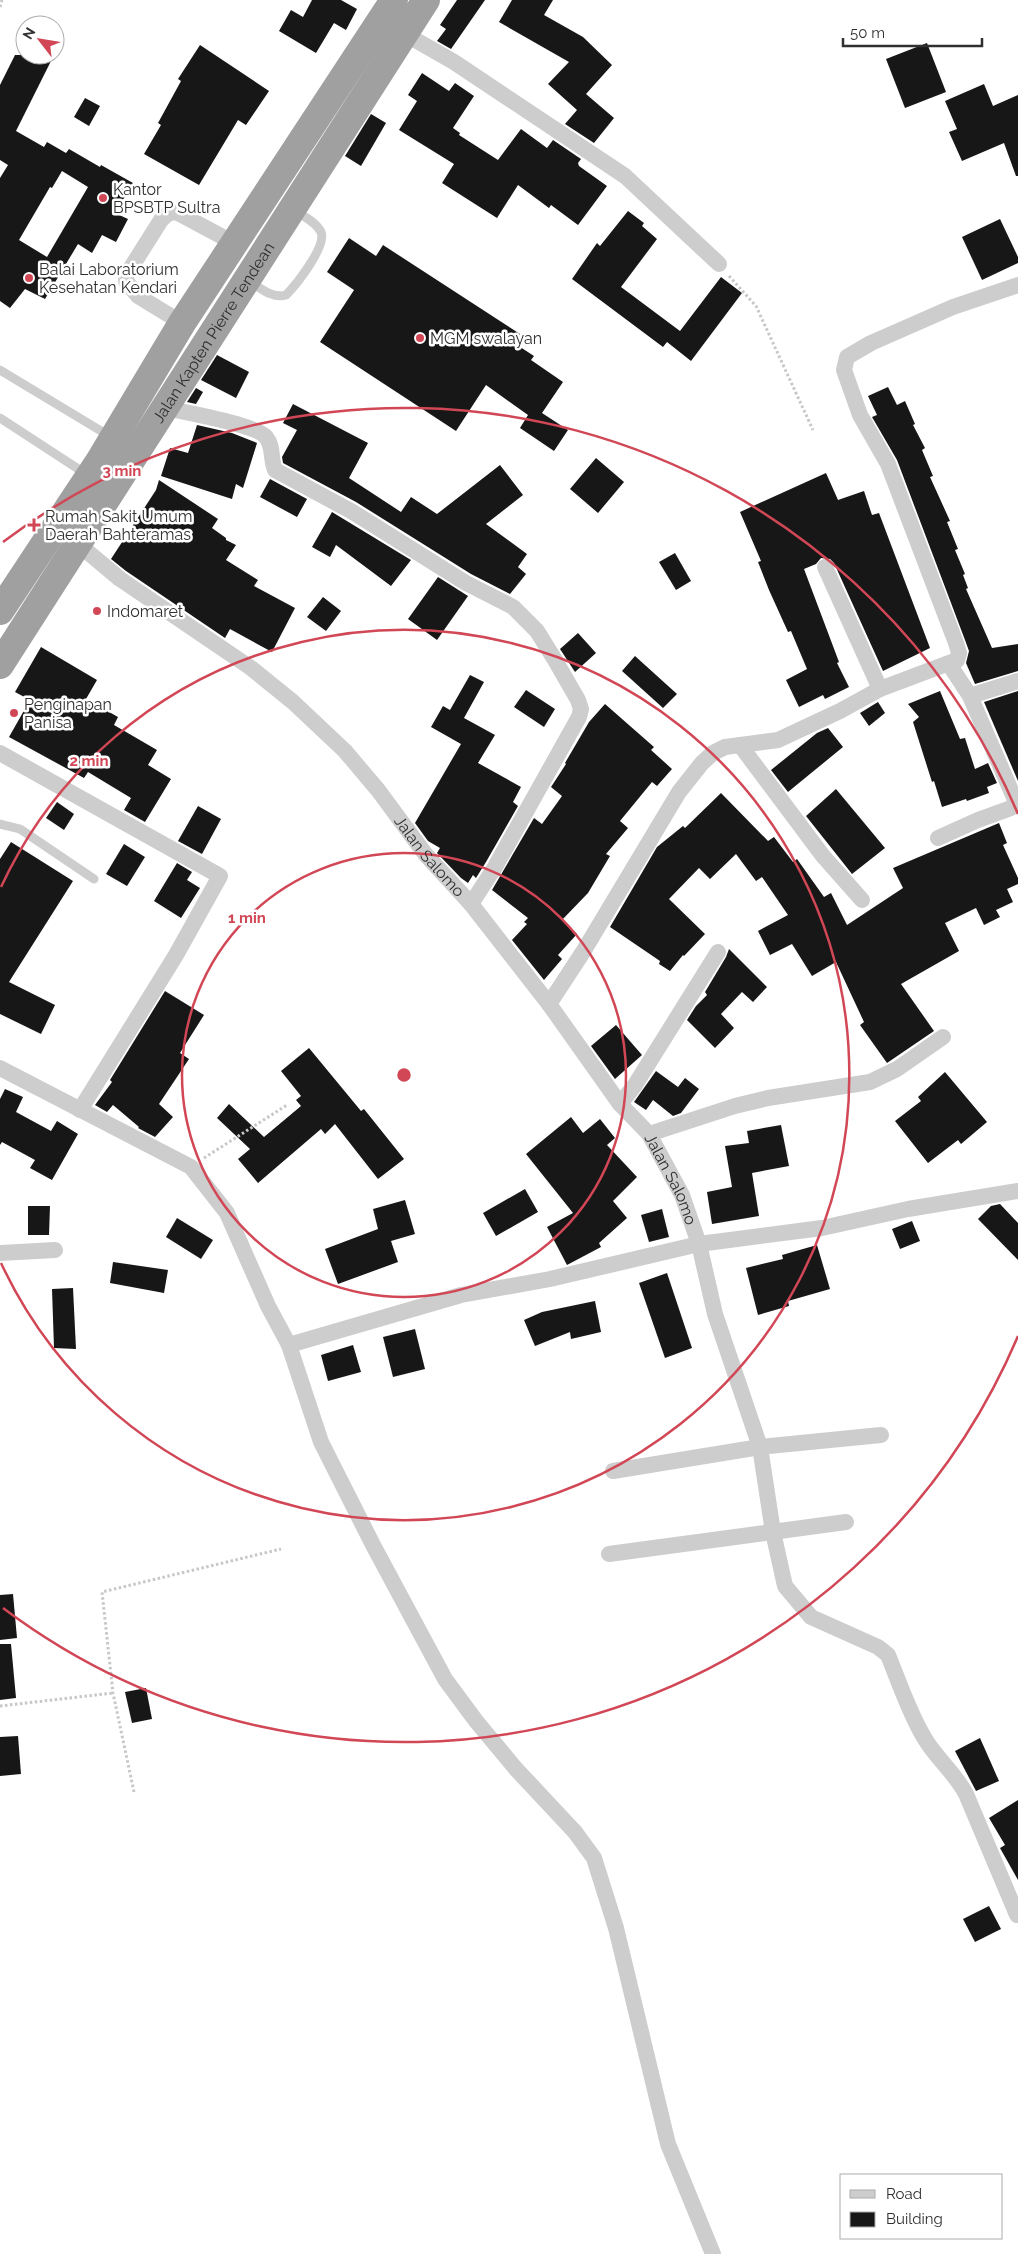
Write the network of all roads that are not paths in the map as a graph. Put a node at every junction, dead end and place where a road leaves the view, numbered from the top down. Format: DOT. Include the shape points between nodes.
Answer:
graph roads {
  1 [pos="426,0"];
  2 [pos="389,1"];
  3 [pos="405,34"];
  4 [pos="292,208"];
  5 [pos="234,243"];
  6 [pos="719,264"];
  7 [pos="247,279"];
  8 [pos="1018,285"];
  9 [pos="182,323"];
  10 [pos="0,370"];
  11 [pos="166,408"];
  12 [pos="0,418"];
  13 [pos="100,458"];
  14 [pos="124,472"];
  15 [pos="77,543"];
  16 [pos="825,567"];
  17 [pos="0,611"];
  18 [pos="949,664"];
  19 [pos="0,665"];
  20 [pos="1018,681"];
  21 [pos="880,689"];
  22 [pos="970,696"];
  23 [pos="740,745"];
  24 [pos="0,753"];
  25 [pos="0,824"];
  26 [pos="938,838"];
  27 [pos="94,879"];
  28 [pos="862,900"];
  29 [pos="470,904"];
  30 [pos="718,952"];
  31 [pos="549,1004"];
  32 [pos="942,1037"];
  33 [pos="0,1068"];
  34 [pos="620,1104"];
  35 [pos="80,1110"];
  36 [pos="649,1134"];
  37 [pos="1018,1190"];
  38 [pos="699,1244"];
  39 [pos="55,1250"];
  40 [pos="0,1253"];
  41 [pos="289,1345"];
  42 [pos="881,1435"];
  43 [pos="760,1447"];
  44 [pos="613,1471"];
  45 [pos="846,1522"];
  46 [pos="773,1532"];
  47 [pos="609,1554"];
  48 [pos="1017,1915"];
  49 [pos="713,2254"];
  1 -- 3 [label="highway, Jalan Kapten Pierre Tendean"];
  2 -- 5 [label="highway, Jalan Kapten Pierre Tendean"];
  3 -- 4 [label="highway, Jalan Kapten Pierre Tendean"];
  3 -- 6 [label="street" via="454,62 626,176"];
  4 -- 7 [label="highway, Jalan Kapten Pierre Tendean"];
  4 -- 7 [label="lane" via="317,226 322,234 318,252 286,295 271,294"];
  5 -- 9 [label="highway, Jalan Kapten Pierre Tendean"];
  5 -- 9 [label="street" via="172,212 166,214 126,274 126,281 138,296"];
  7 -- 11 [label="highway, Jalan Kapten Pierre Tendean"];
  8 -- 18 [label="street" via="953,307 871,343 847,357 844,364 860,415 888,464 956,643 957,660"];
  9 -- 13 [label="highway, Jalan Kapten Pierre Tendean"];
  10 -- 13 [label="lane"];
  11 -- 14 [label="highway, Jalan Kapten Pierre Tendean"];
  11 -- 29 [label="street" via="265,435 271,446 275,470 351,511 466,583 513,607 537,631 555,660 578,700 580,716 495,867"];
  12 -- 13 [label="lane"];
  13 -- 14 [label="highway"];
  13 -- 17 [label="highway, Jalan Kapten Pierre Tendean"];
  14 -- 15 [label="highway, Jalan Kapten Pierre Tendean"];
  15 -- 19 [label="highway, Jalan Kapten Pierre Tendean"];
  15 -- 29 [label="street, Jalan Salomo" via="127,583 251,668 317,724 364,771 426,855"];
  16 -- 21 [label="street"];
  18 -- 21 [label="street"];
  18 -- 22 [label="street"];
  20 -- 22 [label="street"];
  21 -- 23 [label="street" via="778,740"];
  22 -- 26 [label="street" via="1016,802 1011,808"];
  23 -- 28 [label="street" via="823,856"];
  23 -- 31 [label="street" via="725,747 713,754 678,792"];
  24 -- 35 [label="street" via="220,876 176,955"];
  25 -- 27 [label="lane" via="20,829"];
  29 -- 31 [label="street, Jalan Salomo"];
  30 -- 34 [label="street" via="635,1086"];
  31 -- 34 [label="street, Jalan Salomo"];
  32 -- 36 [label="street" via="897,1069 870,1082 768,1098"];
  33 -- 35 [label="street"];
  34 -- 36 [label="street, Jalan Salomo"];
  35 -- 41 [label="street" via="191,1167 227,1214"];
  36 -- 38 [label="street, Jalan Salomo" via="682,1195"];
  37 -- 38 [label="street" via="822,1228"];
  38 -- 41 [label="street" via="550,1279 461,1295"];
  38 -- 43 [label="street, Jalan Salomo" via="715,1314"];
  39 -- 40 [label="street"];
  41 -- 49 [label="street" via="321,1442 445,1679 476,1721 575,1832 594,1858 616,1928 668,2144"];
  42 -- 43 [label="street"];
  43 -- 44 [label="street"];
  43 -- 46 [label="street, Jalan Salomo"];
  45 -- 46 [label="street"];
  46 -- 47 [label="street"];
  46 -- 48 [label="street, Jalan Salomo" via="785,1586 811,1617 878,1647 888,1655 921,1733 959,1780 966,1794"];
}
